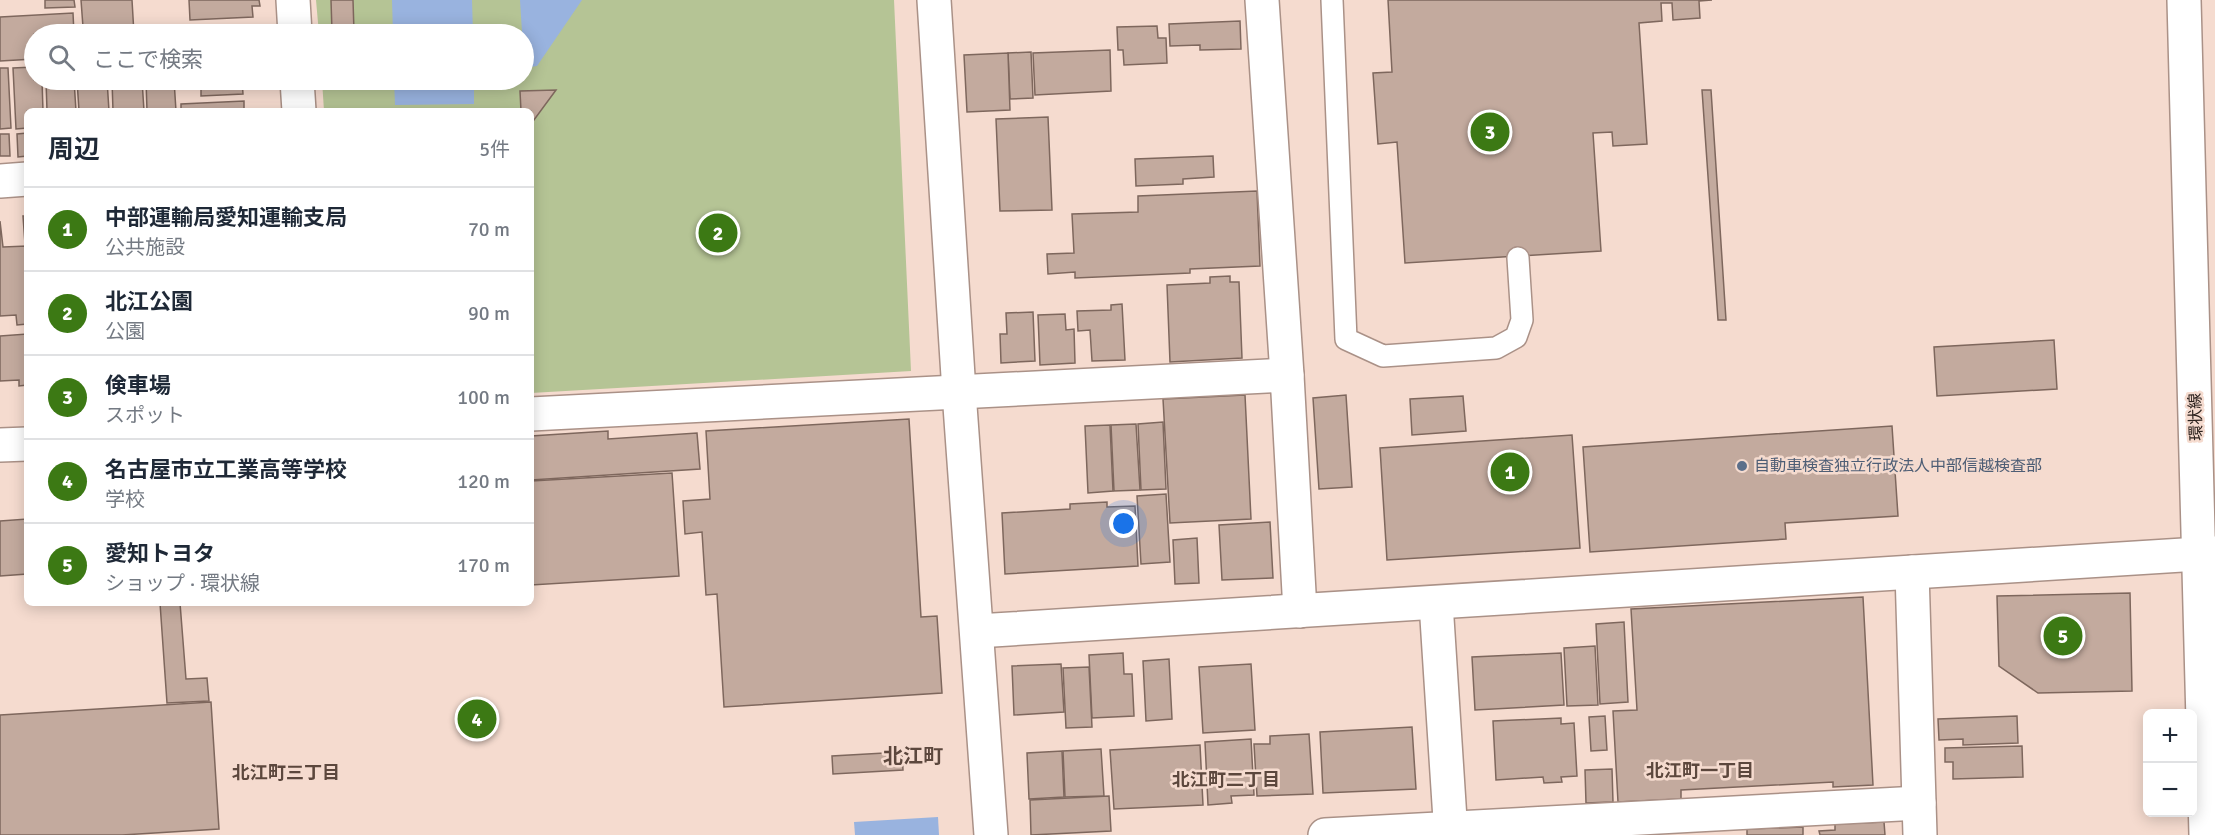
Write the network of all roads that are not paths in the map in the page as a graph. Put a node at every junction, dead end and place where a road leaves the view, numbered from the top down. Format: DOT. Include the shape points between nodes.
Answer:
graph roads {
  1 [pos="292,0"];
  2 [pos="934,0"];
  3 [pos="1263,0"];
  4 [pos="1332,0"];
  5 [pos="2184,0"];
  6 [pos="294,24"];
  7 [pos="298,90"];
  8 [pos="299,108"];
  9 [pos="24,179"];
  10 [pos="0,181"];
  11 [pos="1518,258"];
  12 [pos="1287,375"];
  13 [pos="959,392"];
  14 [pos="534,414"];
  15 [pos="24,444"];
  16 [pos="0,445"];
  17 [pos="2207,554"];
  18 [pos="1912,572"];
  19 [pos="1436,603"];
  20 [pos="1300,611"];
  21 [pos="976,631"];
  22 [pos="1919,803"];
  23 [pos="1450,832"];
  24 [pos="991,835"];
  25 [pos="1325,835"];
  26 [pos="1920,835"];
  27 [pos="2206,835"];
  1 -- 6 [label="street"];
  2 -- 13 [label="street"];
  3 -- 12 [label="street"];
  4 -- 11 [label="lane" via="1346,339 1383,356 1496,348 1516,336 1522,320"];
  5 -- 17 [label="street, 環状線"];
  7 -- 8 [label="street"];
  9 -- 10 [label="street"];
  12 -- 13 [label="street"];
  12 -- 20 [label="street"];
  13 -- 14 [label="street"];
  13 -- 21 [label="street"];
  15 -- 16 [label="street"];
  17 -- 18 [label="street"];
  17 -- 27 [label="street, 環状線"];
  18 -- 19 [label="street"];
  18 -- 22 [label="street"];
  19 -- 20 [label="street"];
  19 -- 23 [label="street"];
  20 -- 21 [label="street"];
  21 -- 24 [label="street"];
  22 -- 23 [label="street"];
  22 -- 26 [label="street"];
  23 -- 25 [label="street"];
}
